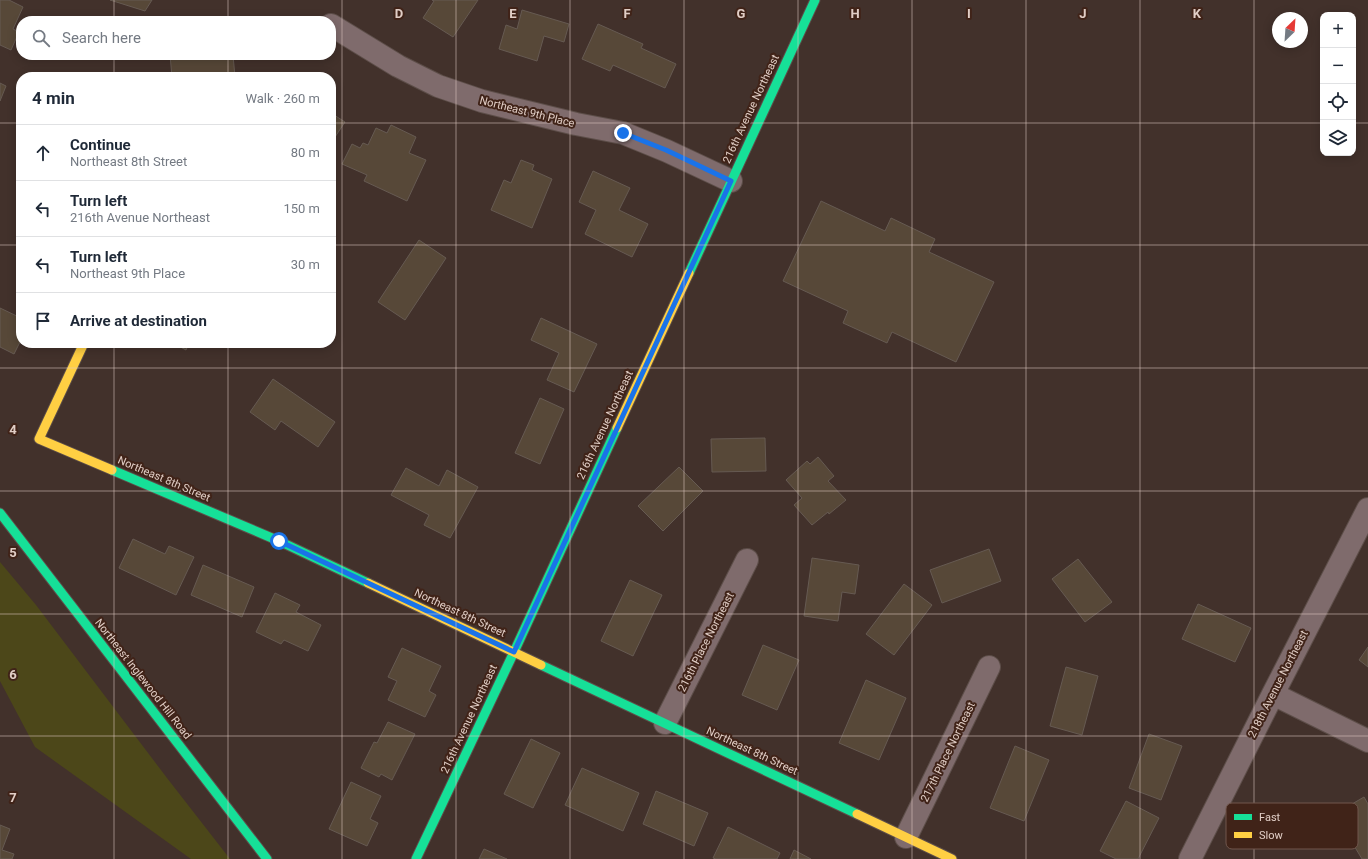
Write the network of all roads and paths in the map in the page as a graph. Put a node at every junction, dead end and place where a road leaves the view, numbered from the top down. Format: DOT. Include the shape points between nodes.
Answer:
graph roads {
  1 [pos="815,0"];
  2 [pos="336,27"];
  3 [pos="731,181"];
  4 [pos="82,348"];
  5 [pos="1368,509"];
  6 [pos="0,513"];
  7 [pos="747,560"];
  8 [pos="514,652"];
  9 [pos="989,667"];
  10 [pos="1273,694"];
  11 [pos="665,723"];
  12 [pos="1368,741"];
  13 [pos="906,837"];
  14 [pos="267,859"];
  15 [pos="416,859"];
  16 [pos="952,859"];
  17 [pos="1190,859"];
  1 -- 3 [label="street, 216th Avenue Northeast"];
  2 -- 3 [label="street, Northeast 9th Place" via="398,66 438,86 482,102 623,133"];
  3 -- 8 [label="street, 216th Avenue Northeast"];
  4 -- 8 [label="street, Northeast 8th Street" via="39,439 279,541"];
  5 -- 10 [label="street, 218th Avenue Northeast"];
  6 -- 14 [label="street, Northeast Inglewood Hill Road"];
  7 -- 11 [label="street, 216th Place Northeast"];
  8 -- 11 [label="street, Northeast 8th Street"];
  8 -- 15 [label="street, 216th Avenue Northeast"];
  9 -- 13 [label="street, 217th Place Northeast"];
  10 -- 12 [label="street"];
  10 -- 17 [label="street, 218th Avenue Northeast"];
  11 -- 13 [label="street, Northeast 8th Street"];
  13 -- 16 [label="street, Northeast 8th Street"];
}
